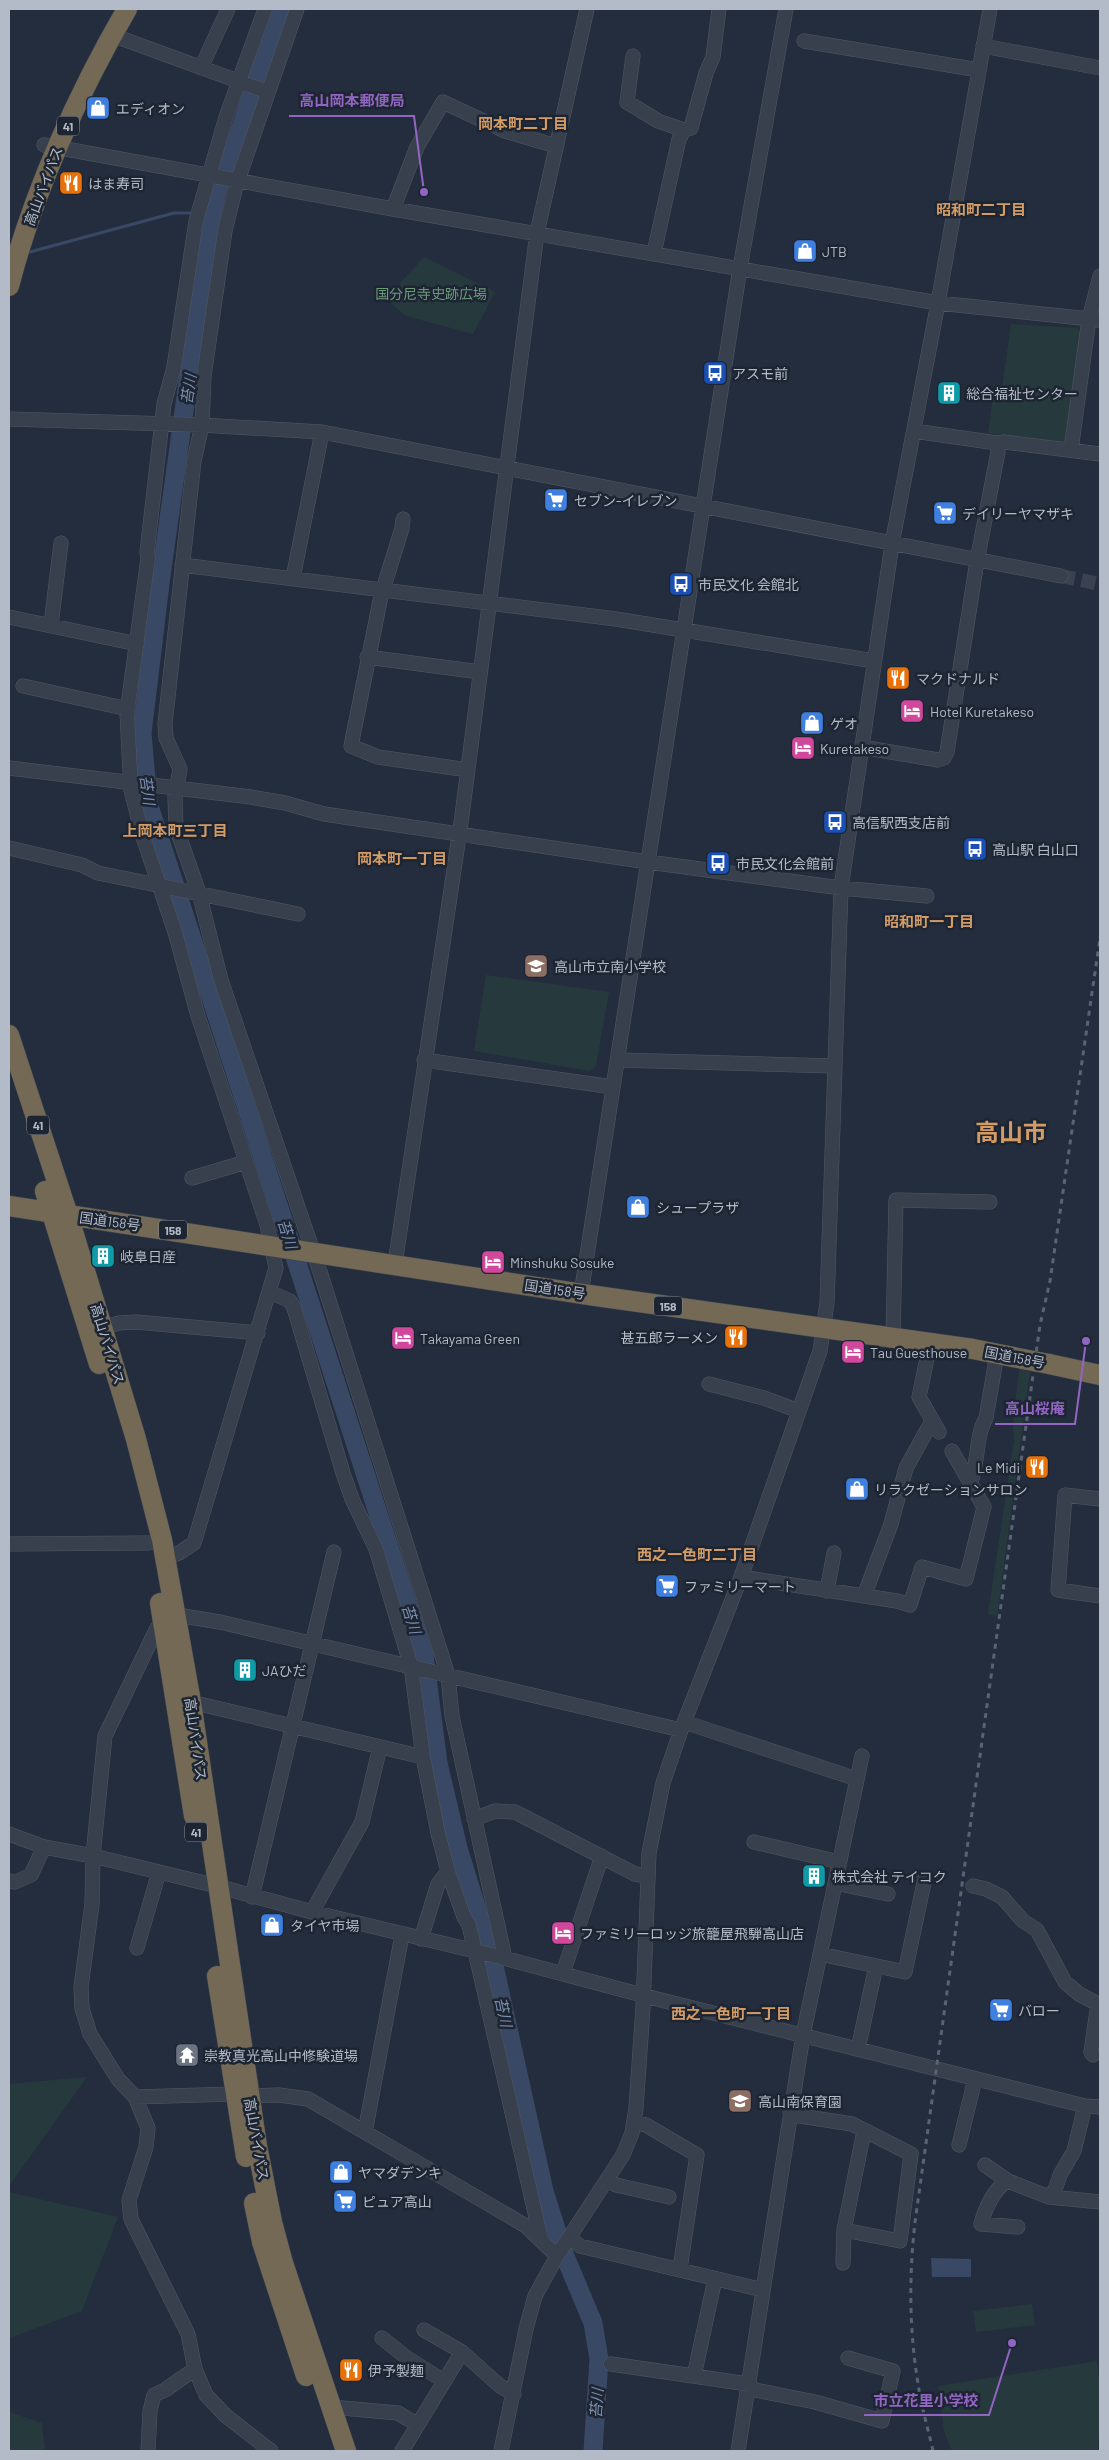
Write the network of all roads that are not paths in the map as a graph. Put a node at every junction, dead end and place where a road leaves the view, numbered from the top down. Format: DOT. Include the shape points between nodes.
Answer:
graph roads {
  1 [pos="111,9"];
  2 [pos="127,9"];
  3 [pos="228,9"];
  4 [pos="297,9"];
  5 [pos="587,9"];
  6 [pos="719,9"];
  7 [pos="786,9"];
  8 [pos="990,9"];
  9 [pos="262,10"];
  10 [pos="112,35"];
  11 [pos="804,41"];
  12 [pos="983,46"];
  13 [pos="633,56"];
  14 [pos="202,68"];
  15 [pos="1100,68"];
  16 [pos="979,70"];
  17 [pos="240,83"];
  18 [pos="267,91"];
  19 [pos="684,130"];
  20 [pos="51,146"];
  21 [pos="556,146"];
  22 [pos="209,175"];
  23 [pos="237,180"];
  24 [pos="393,209"];
  25 [pos="537,233"];
  26 [pos="15,250"];
  27 [pos="654,253"];
  28 [pos="740,268"];
  29 [pos="1100,276"];
  30 [pos="9,286"];
  31 [pos="938,303"];
  32 [pos="1095,320"];
  33 [pos="9,419"];
  34 [pos="167,424"];
  35 [pos="199,425"];
  36 [pos="914,431"];
  37 [pos="322,432"];
  38 [pos="997,443"];
  39 [pos="1071,450"];
  40 [pos="1100,454"];
  41 [pos="506,468"];
  42 [pos="704,507"];
  43 [pos="402,519"];
  44 [pos="61,543"];
  45 [pos="892,544"];
  46 [pos="977,561"];
  47 [pos="182,565"];
  48 [pos="1061,576"];
  49 [pos="293,578"];
  50 [pos="384,590"];
  51 [pos="489,603"];
  52 [pos="9,617"];
  53 [pos="51,625"];
  54 [pos="684,629"];
  55 [pos="137,644"];
  56 [pos="367,657"];
  57 [pos="874,661"];
  58 [pos="480,672"];
  59 [pos="23,686"];
  60 [pos="128,709"];
  61 [pos="860,747"];
  62 [pos="9,768"];
  63 [pos="468,770"];
  64 [pos="132,782"];
  65 [pos="173,788"];
  66 [pos="460,833"];
  67 [pos="9,848"];
  68 [pos="648,862"];
  69 [pos="159,885"];
  70 [pos="841,888"];
  71 [pos="196,892"];
  72 [pos="927,896"];
  73 [pos="298,914"];
  74 [pos="9,1035"];
  75 [pos="424,1060"];
  76 [pos="618,1060"];
  77 [pos="834,1066"];
  78 [pos="9,1079"];
  79 [pos="613,1087"];
  80 [pos="246,1162"];
  81 [pos="192,1178"];
  82 [pos="990,1202"];
  83 [pos="9,1206"];
  84 [pos="60,1214"];
  85 [pos="274,1246"];
  86 [pos="310,1251"];
  87 [pos="395,1264"];
  88 [pos="270,1292"];
  89 [pos="581,1294"];
  90 [pos="103,1328"];
  91 [pos="824,1329"];
  92 [pos="258,1333"];
  93 [pos="893,1339"];
  94 [pos="930,1344"];
  95 [pos="997,1354"];
  96 [pos="1100,1375"];
  97 [pos="709,1384"];
  98 [pos="799,1411"];
  99 [pos="952,1451"];
  100 [pos="970,1484"];
  101 [pos="1100,1499"];
  102 [pos="149,1543"];
  103 [pos="9,1544"];
  104 [pos="334,1552"];
  105 [pos="834,1552"];
  106 [pos="166,1558"];
  107 [pos="741,1577"];
  108 [pos="827,1591"];
  109 [pos="864,1596"];
  110 [pos="1100,1596"];
  111 [pos="170,1617"];
  112 [pos="313,1643"];
  113 [pos="413,1666"];
  114 [pos="446,1674"];
  115 [pos="191,1702"];
  116 [pos="294,1726"];
  117 [pos="683,1726"];
  118 [pos="380,1747"];
  119 [pos="862,1756"];
  120 [pos="423,1757"];
  121 [pos="857,1779"];
  122 [pos="474,1819"];
  123 [pos="9,1834"];
  124 [pos="754,1842"];
  125 [pos="44,1847"];
  126 [pos="93,1856"];
  127 [pos="602,1856"];
  128 [pos="839,1862"];
  129 [pos="159,1872"];
  130 [pos="450,1875"];
  131 [pos="647,1876"];
  132 [pos="925,1878"];
  133 [pos="9,1881"];
  134 [pos="835,1883"];
  135 [pos="210,1885"];
  136 [pos="973,1886"];
  137 [pos="888,1894"];
  138 [pos="252,1897"];
  139 [pos="312,1912"];
  140 [pos="402,1934"];
  141 [pos="422,1939"];
  142 [pos="137,1948"];
  143 [pos="476,1951"];
  144 [pos="820,1954"];
  145 [pos="503,1958"];
  146 [pos="876,1966"];
  147 [pos="563,1973"];
  148 [pos="643,1995"];
  149 [pos="1099,2004"];
  150 [pos="803,2035"];
  151 [pos="858,2049"];
  152 [pos="1092,2055"];
  153 [pos="975,2079"];
  154 [pos="242,2095"];
  155 [pos="135,2097"];
  156 [pos="1085,2106"];
  157 [pos="1100,2107"];
  158 [pos="790,2112"];
  159 [pos="634,2122"];
  160 [pos="864,2131"];
  161 [pos="365,2132"];
  162 [pos="959,2145"];
  163 [pos="985,2165"];
  164 [pos="607,2180"];
  165 [pos="1008,2181"];
  166 [pos="669,2197"];
  167 [pos="1049,2198"];
  168 [pos="1100,2202"];
  169 [pos="1018,2227"];
  170 [pos="844,2230"];
  171 [pos="541,2239"];
  172 [pos="569,2240"];
  173 [pos="557,2256"];
  174 [pos="843,2264"];
  175 [pos="680,2269"];
  176 [pos="715,2278"];
  177 [pos="763,2290"];
  178 [pos="424,2330"];
  179 [pos="382,2338"];
  180 [pos="462,2352"];
  181 [pos="848,2358"];
  182 [pos="611,2364"];
  183 [pos="196,2369"];
  184 [pos="694,2376"];
  185 [pos="444,2381"];
  186 [pos="748,2384"];
  187 [pos="514,2394"];
  188 [pos="331,2407"];
  189 [pos="418,2425"];
  190 [pos="148,2451"];
  191 [pos="271,2451"];
  192 [pos="332,2451"];
  193 [pos="346,2451"];
  194 [pos="402,2451"];
  195 [pos="501,2451"];
  196 [pos="738,2451"];
  1 -- 20 [label="highway, 高山バイパス / 41" via="96,35"];
  2 -- 10 [label="highway, 高山バイパス / 41"];
  3 -- 14 [label="street"];
  4 -- 18 [label="street"];
  5 -- 21 [label="street"];
  6 -- 19 [label="street" via="712,57 691,128"];
  7 -- 28 [label="street"];
  8 -- 12 [label="street"];
  9 -- 17 [label="street"];
  10 -- 14 [label="street"];
  10 -- 20 [label="highway, 高山バイパス / 41"];
  11 -- 16 [label="street"];
  12 -- 15 [label="street"];
  12 -- 16 [label="street"];
  13 -- 19 [label="street" via="627,102"];
  14 -- 17 [label="street"];
  16 -- 31 [label="street"];
  17 -- 18 [label="street"];
  17 -- 22 [label="street"];
  18 -- 23 [label="street"];
  19 -- 27 [label="street" via="679,139"];
  20 -- 22 [label="street"];
  20 -- 26 [label="highway, 高山バイパス / 41"];
  21 -- 24 [label="street" via="505,131 443,102 417,147"];
  21 -- 25 [label="street"];
  22 -- 23 [label="street"];
  22 -- 34 [label="street" via="196,221 174,367 164,404"];
  23 -- 24 [label="street"];
  23 -- 35 [label="street" via="225,231"];
  24 -- 25 [label="street"];
  25 -- 27 [label="street"];
  25 -- 41 [label="street"];
  26 -- 30 [label="highway, 高山バイパス / 41"];
  27 -- 28 [label="street"];
  28 -- 31 [label="street"];
  28 -- 42 [label="street"];
  29 -- 32 [label="street"];
  31 -- 32 [label="street"];
  31 -- 36 [label="street"];
  32 -- 39 [label="street"];
  33 -- 34 [label="street"];
  34 -- 35 [label="street"];
  34 -- 55 [label="street"];
  35 -- 37 [label="street"];
  35 -- 47 [label="street"];
  36 -- 38 [label="street"];
  36 -- 45 [label="street"];
  37 -- 41 [label="street"];
  37 -- 49 [label="street"];
  38 -- 39 [label="street"];
  38 -- 46 [label="street"];
  39 -- 40 [label="street"];
  41 -- 42 [label="street"];
  41 -- 51 [label="street"];
  42 -- 45 [label="street"];
  42 -- 54 [label="street"];
  43 -- 50 [label="street"];
  44 -- 53 [label="street"];
  45 -- 46 [label="street"];
  45 -- 57 [label="street"];
  46 -- 48 [label="street"];
  46 -- 61 [label="street" via="944,758 938,760"];
  47 -- 49 [label="street"];
  47 -- 65 [label="street" via="165,724 166,738 180,769"];
  49 -- 50 [label="street"];
  50 -- 51 [label="street"];
  50 -- 56 [label="street"];
  51 -- 54 [label="street"];
  51 -- 58 [label="street"];
  52 -- 53 [label="street"];
  53 -- 55 [label="street"];
  54 -- 57 [label="street"];
  54 -- 68 [label="street"];
  55 -- 60 [label="street"];
  56 -- 58 [label="street"];
  56 -- 63 [label="street" via="351,746 378,757"];
  57 -- 61 [label="street"];
  58 -- 63 [label="street"];
  59 -- 60 [label="street"];
  60 -- 64 [label="street" via="127,740"];
  61 -- 70 [label="street"];
  62 -- 64 [label="street"];
  63 -- 66 [label="street"];
  64 -- 65 [label="street"];
  64 -- 69 [label="street" via="143,838"];
  65 -- 66 [label="street" via="251,797 324,814"];
  65 -- 71 [label="street" via="176,827"];
  66 -- 68 [label="street"];
  66 -- 75 [label="street"];
  67 -- 69 [label="street" via="82,865 98,873"];
  68 -- 70 [label="street"];
  68 -- 76 [label="street"];
  69 -- 71 [label="street"];
  69 -- 80 [label="street"];
  70 -- 72 [label="street"];
  70 -- 77 [label="street"];
  71 -- 73 [label="street"];
  71 -- 86 [label="street" via="221,980"];
  74 -- 84 [label="highway, 高山バイパス / 41"];
  75 -- 79 [label="street"];
  75 -- 87 [label="street"];
  76 -- 77 [label="street"];
  76 -- 79 [label="street"];
  77 -- 91 [label="street"];
  78 -- 84 [label="highway, 高山バイパス / 41"];
  79 -- 89 [label="street"];
  80 -- 81 [label="street"];
  80 -- 85 [label="street"];
  82 -- 93 [label="street" via="896,1200"];
  83 -- 84 [label="highway, 国道158号 / 158"];
  84 -- 85 [label="highway, 国道158号 / 158"];
  84 -- 90 [label="highway, 高山バイパス / 41"];
  84 -- 102 [label="highway, 高山バイパス / 41"];
  85 -- 86 [label="highway, 国道158号 / 158"];
  85 -- 88 [label="street" via="276,1268"];
  86 -- 87 [label="highway, 国道158号 / 158"];
  86 -- 114 [label="street"];
  87 -- 89 [label="highway, 国道158号 / 158"];
  88 -- 92 [label="street"];
  88 -- 113 [label="street" via="290,1301 294,1308 343,1473 376,1549"];
  89 -- 91 [label="highway, 国道158号 / 158"];
  90 -- 92 [label="street" via="136,1322"];
  90 -- 106 [label="highway, 高山バイパス / 41" via="136,1439"];
  91 -- 93 [label="highway, 国道158号 / 158"];
  91 -- 98 [label="street" via="820,1351"];
  92 -- 106 [label="street" via="194,1543"];
  93 -- 94 [label="highway, 国道158号 / 158"];
  94 -- 95 [label="highway, 国道158号 / 158"];
  94 -- 109 [label="street" via="919,1397 935,1427 906,1468 891,1524"];
  95 -- 96 [label="highway, 国道158号 / 158, bridge"];
  95 -- 100 [label="street" via="976,1470"];
  97 -- 98 [label="street"];
  98 -- 107 [label="street"];
  99 -- 100 [label="street"];
  100 -- 109 [label="street" via="984,1507 966,1579 922,1567 910,1605"];
  101 -- 110 [label="street" via="1066,1495 1058,1590"];
  102 -- 103 [label="street"];
  102 -- 111 [label="highway, 高山バイパス / 41"];
  104 -- 112 [label="street"];
  105 -- 108 [label="street"];
  106 -- 111 [label="highway, 高山バイパス / 41"];
  107 -- 108 [label="street"];
  107 -- 117 [label="street"];
  108 -- 109 [label="street"];
  111 -- 112 [label="street"];
  111 -- 115 [label="highway, 高山バイパス / 41"];
  111 -- 126 [label="street" via="143,1655 105,1736"];
  111 -- 135 [label="highway, 高山バイパス / 41"];
  112 -- 113 [label="street"];
  112 -- 116 [label="street"];
  113 -- 114 [label="street"];
  113 -- 120 [label="street"];
  114 -- 117 [label="street"];
  114 -- 122 [label="street"];
  115 -- 116 [label="street"];
  115 -- 135 [label="highway, 高山バイパス / 41"];
  116 -- 118 [label="street"];
  116 -- 138 [label="street"];
  117 -- 121 [label="street"];
  117 -- 131 [label="street" via="663,1783"];
  118 -- 120 [label="street"];
  118 -- 139 [label="street" via="362,1822"];
  119 -- 121 [label="street"];
  120 -- 130 [label="street"];
  121 -- 128 [label="street"];
  122 -- 127 [label="street" via="495,1811 515,1812"];
  122 -- 145 [label="street"];
  123 -- 125 [label="street"];
  124 -- 128 [label="street"];
  125 -- 126 [label="street"];
  125 -- 133 [label="street" via="31,1875 15,1882"];
  126 -- 129 [label="street"];
  126 -- 155 [label="street" via="92,1904 81,1987 82,2008 90,2034 118,2079"];
  127 -- 131 [label="street" via="636,1874"];
  127 -- 147 [label="street"];
  128 -- 134 [label="street"];
  129 -- 135 [label="street"];
  129 -- 142 [label="street"];
  130 -- 141 [label="street" via="445,1875 438,1884"];
  130 -- 143 [label="street"];
  131 -- 148 [label="street"];
  132 -- 146 [label="street" via="905,1972"];
  134 -- 137 [label="street"];
  134 -- 144 [label="street"];
  135 -- 138 [label="street"];
  135 -- 154 [label="highway, 高山バイパス / 41"];
  136 -- 149 [label="street" via="1002,1897 1023,1921 1037,1930 1064,1982"];
  138 -- 139 [label="street"];
  139 -- 140 [label="street"];
  140 -- 141 [label="street"];
  140 -- 161 [label="street"];
  141 -- 143 [label="street"];
  143 -- 145 [label="street"];
  143 -- 171 [label="street"];
  144 -- 146 [label="street"];
  144 -- 150 [label="street"];
  145 -- 147 [label="street"];
  146 -- 151 [label="street"];
  147 -- 148 [label="street"];
  148 -- 150 [label="street"];
  148 -- 159 [label="street"];
  149 -- 152 [label="street"];
  150 -- 151 [label="street"];
  150 -- 158 [label="street"];
  151 -- 153 [label="street"];
  153 -- 156 [label="street"];
  153 -- 162 [label="street"];
  154 -- 155 [label="street"];
  154 -- 161 [label="street" via="302,2097"];
  154 -- 188 [label="highway, 高山バイパス / 41" via="286,2272"];
  154 -- 192 [label="highway, 高山バイパス / 41" via="262,2242"];
  155 -- 183 [label="street" via="148,2128 146,2147 129,2200 131,2219 188,2334"];
  156 -- 157 [label="street"];
  156 -- 167 [label="street" via="1074,2151"];
  158 -- 160 [label="street" via="852,2124"];
  158 -- 177 [label="street"];
  159 -- 164 [label="street" via="629,2143"];
  159 -- 175 [label="street" via="646,2125 698,2155"];
  160 -- 170 [label="street"];
  160 -- 170 [label="street" via="911,2154 900,2241"];
  161 -- 171 [label="street" via="526,2226"];
  163 -- 165 [label="street"];
  164 -- 166 [label="street"];
  164 -- 172 [label="street"];
  165 -- 167 [label="street"];
  165 -- 169 [label="street" via="988,2204 981,2224"];
  167 -- 168 [label="street"];
  170 -- 174 [label="street"];
  171 -- 173 [label="street"];
  172 -- 173 [label="street"];
  172 -- 175 [label="street" via="580,2246"];
  173 -- 187 [label="street" via="540,2284 530,2311"];
  175 -- 176 [label="street"];
  176 -- 177 [label="street"];
  176 -- 184 [label="street"];
  177 -- 186 [label="street"];
  178 -- 180 [label="street"];
  179 -- 185 [label="street" via="406,2358"];
  180 -- 185 [label="street"];
  180 -- 187 [label="street" via="500,2386"];
  181 -- 186 [label="street" via="893,2371 882,2421 755,2390"];
  182 -- 184 [label="street"];
  183 -- 190 [label="street" via="154,2395"];
  183 -- 191 [label="street" via="206,2395 226,2416"];
  184 -- 186 [label="street"];
  185 -- 189 [label="street"];
  186 -- 196 [label="street"];
  187 -- 195 [label="street"];
  188 -- 189 [label="street" via="398,2413"];
  188 -- 193 [label="highway, 高山バイパス / 41"];
  189 -- 194 [label="street"];
}
